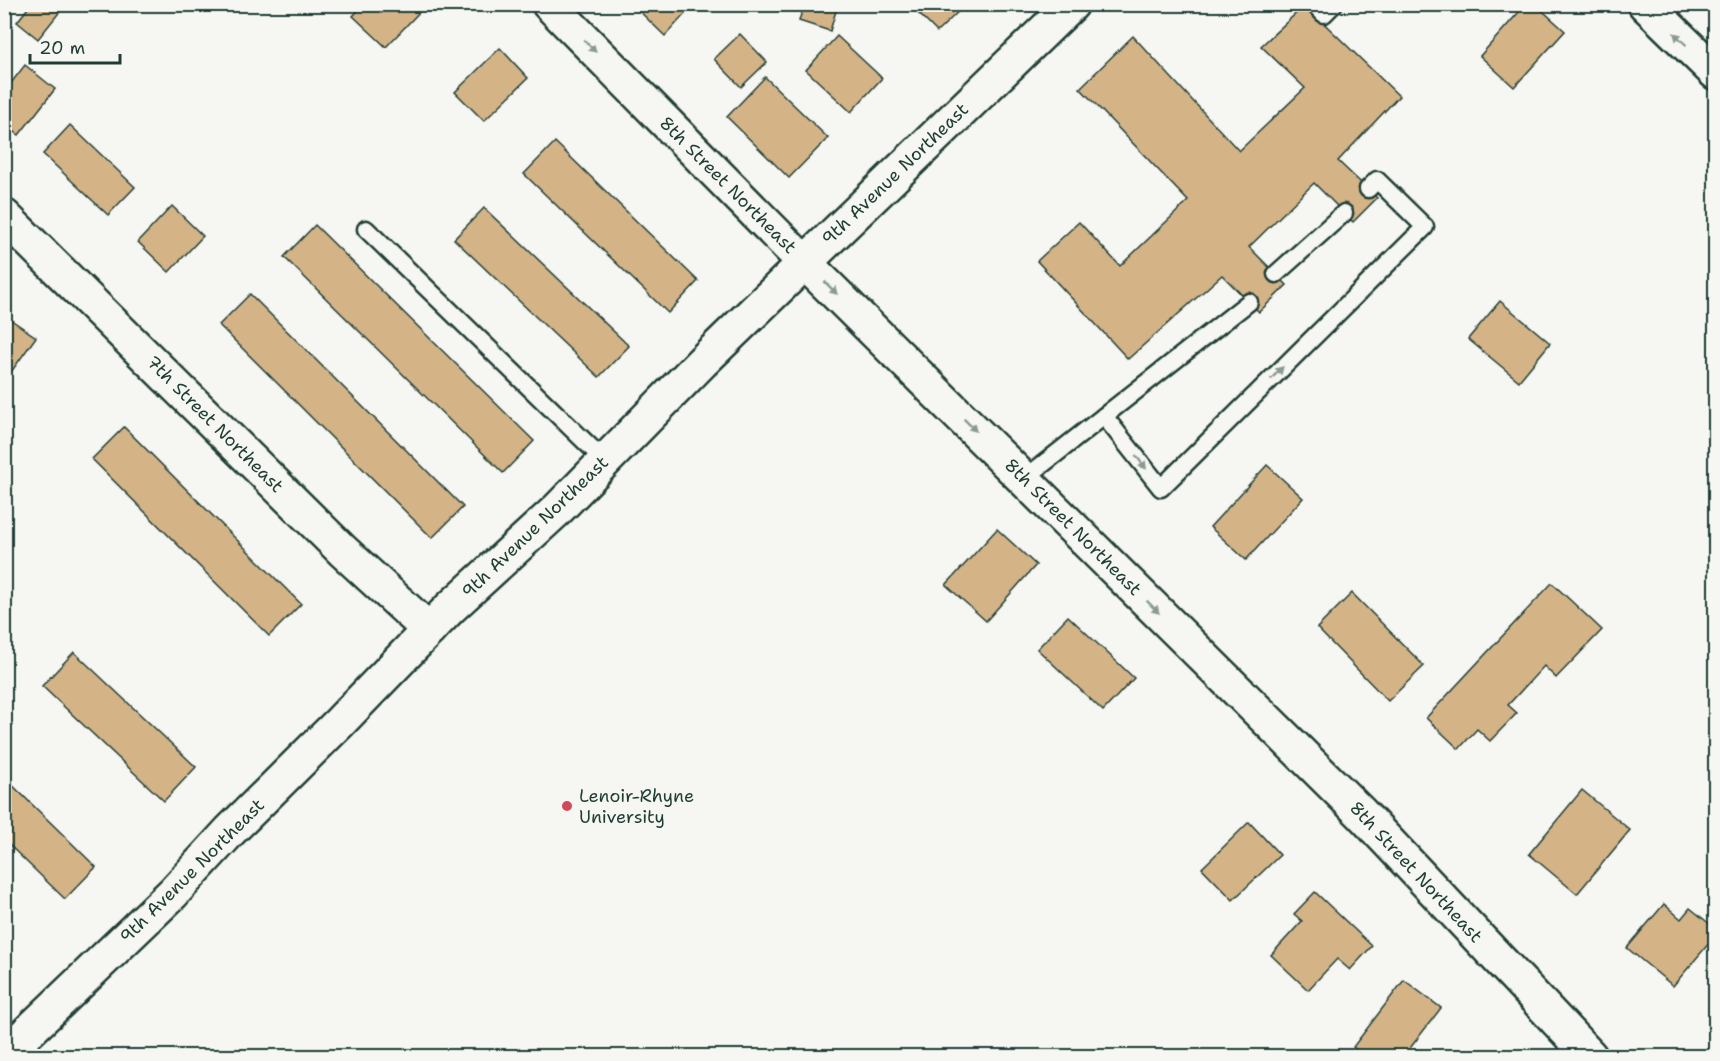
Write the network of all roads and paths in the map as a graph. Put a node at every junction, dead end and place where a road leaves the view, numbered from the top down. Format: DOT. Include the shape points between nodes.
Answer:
graph roads {
  1 [pos="549,4"];
  2 [pos="1072,4"];
  3 [pos="1660,8"];
  4 [pos="1716,73"];
  5 [pos="1368,189"];
  6 [pos="1344,213"];
  7 [pos="4,216"];
  8 [pos="366,229"];
  9 [pos="804,262"];
  10 [pos="1276,274"];
  11 [pos="1249,302"];
  12 [pos="1104,416"];
  13 [pos="605,461"];
  14 [pos="1024,479"];
  15 [pos="429,630"];
  16 [pos="4,1055"];
  17 [pos="1590,1056"];
  1 -- 9 [label="street, 8th Street Northeast, one-way"];
  2 -- 9 [label="street, 9th Avenue Northeast"];
  4 -- 3 [label="street, one-way"];
  12 -- 5 [label="lane, one-way" via="1161,488 1425,227 1377,180"];
  6 -- 10 [label="lane"];
  7 -- 15 [label="street, 7th Street Northeast" via="343,551"];
  8 -- 13 [label="lane"];
  9 -- 13 [label="street, 9th Avenue Northeast"];
  9 -- 14 [label="street, 8th Street Northeast, one-way"];
  11 -- 12 [label="lane"];
  12 -- 14 [label="lane"];
  13 -- 15 [label="street, 9th Avenue Northeast"];
  14 -- 17 [label="street, 8th Street Northeast, one-way" via="1361,813"];
  15 -- 16 [label="street, 9th Avenue Northeast" via="173,893"];
}
